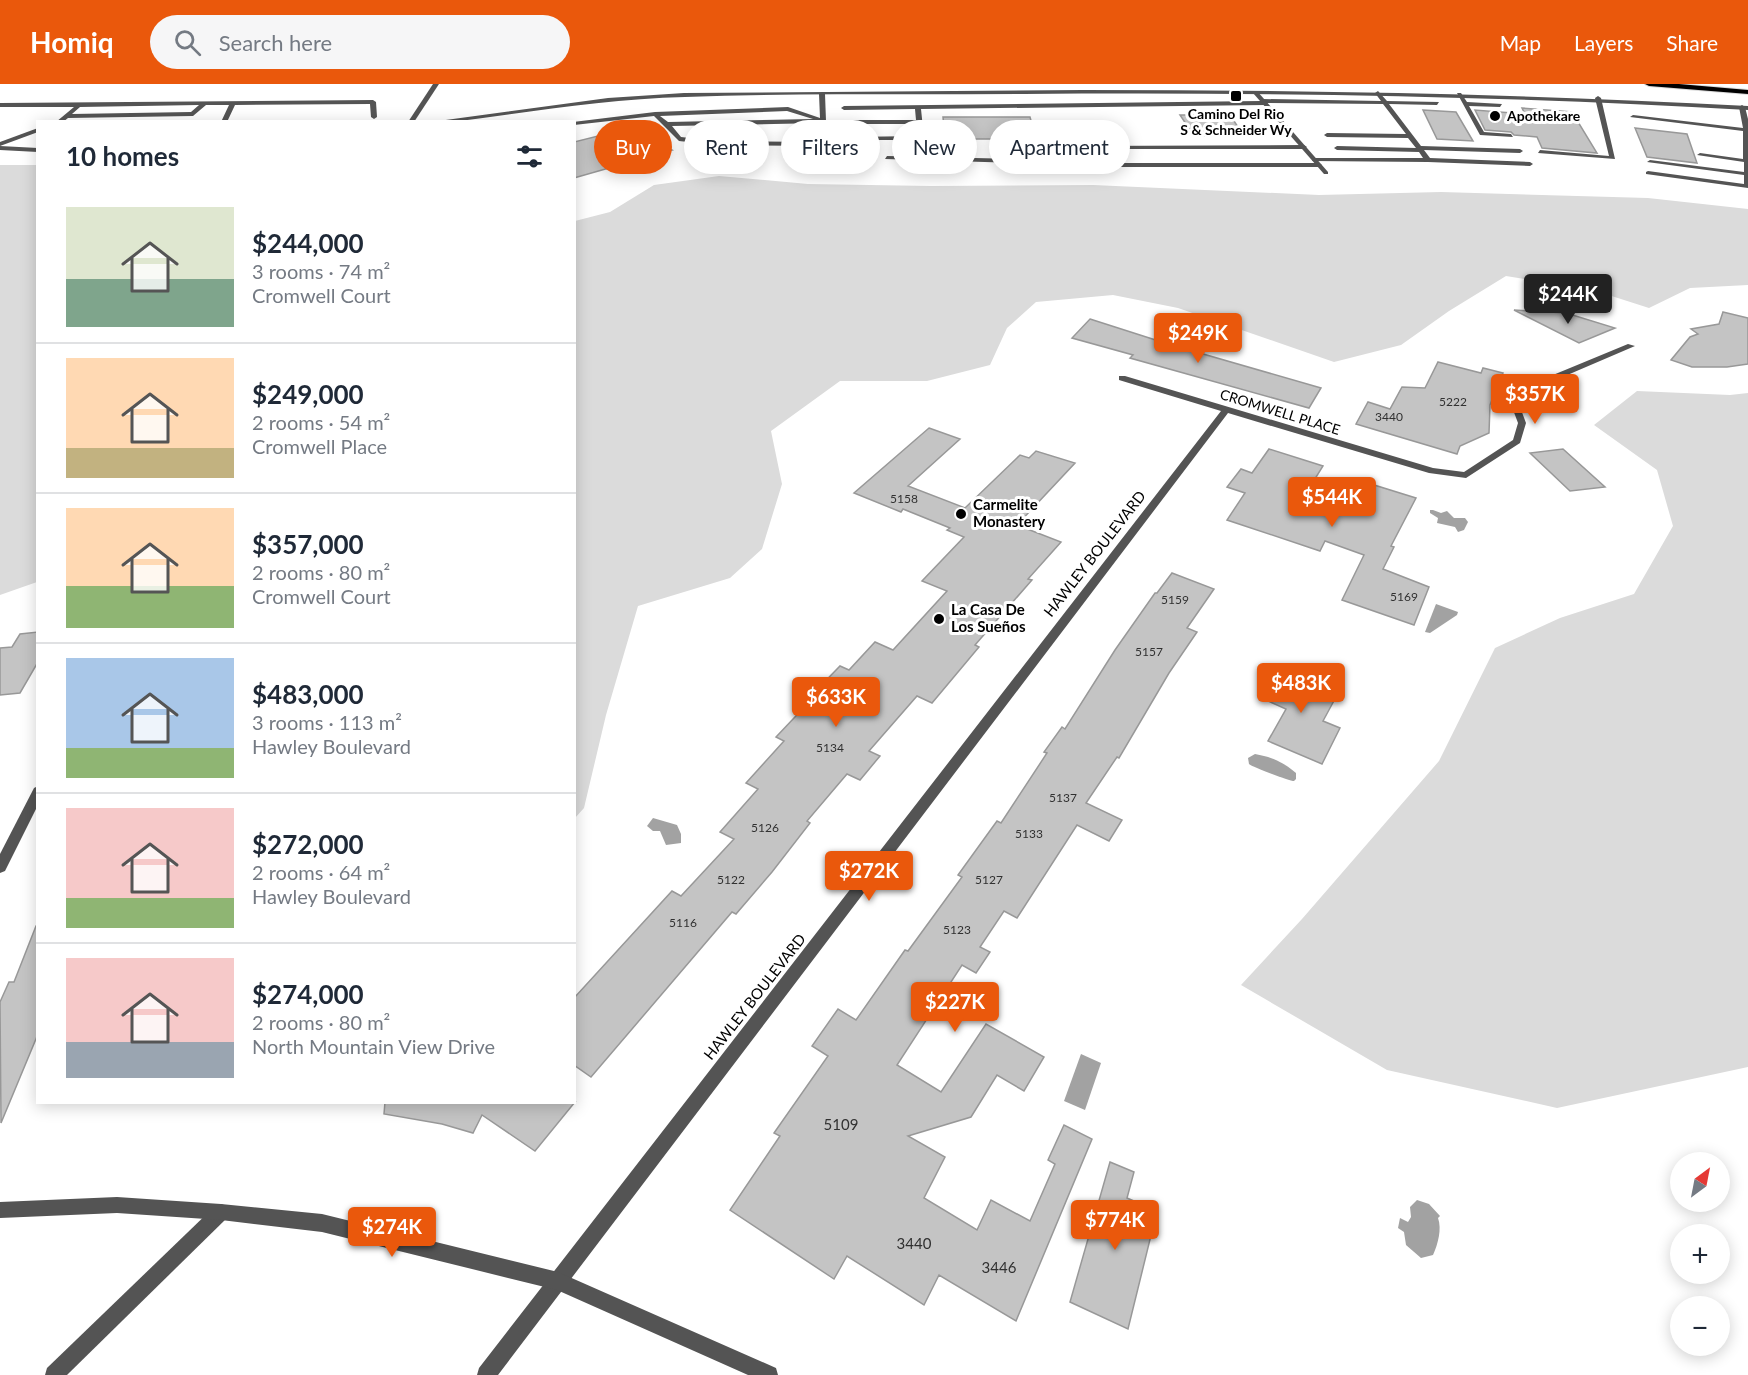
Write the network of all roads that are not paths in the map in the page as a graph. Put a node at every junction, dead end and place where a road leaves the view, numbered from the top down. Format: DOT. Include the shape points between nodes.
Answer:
graph roads {
  1 [pos="436,84"];
  2 [pos="1649,84"];
  3 [pos="1255,92"];
  4 [pos="1748,92"];
  5 [pos="1054,93"];
  6 [pos="1378,93"];
  7 [pos="822,94"];
  8 [pos="1459,94"];
  9 [pos="1598,98"];
  10 [pos="1383,101"];
  11 [pos="1264,102"];
  12 [pos="205,103"];
  13 [pos="233,103"];
  14 [pos="1437,103"];
  15 [pos="1465,104"];
  16 [pos="0,105"];
  17 [pos="79,105"];
  18 [pos="1058,105"];
  19 [pos="1500,105"];
  20 [pos="918,107"];
  21 [pos="1745,107"];
  22 [pos="844,108"];
  23 [pos="654,114"];
  24 [pos="66,116"];
  25 [pos="374,117"];
  26 [pos="1633,117"];
  27 [pos="61,120"];
  28 [pos="225,120"];
  29 [pos="412,120"];
  30 [pos="450,120"];
  31 [pos="662,120"];
  32 [pos="820,120"];
  33 [pos="823,120"];
  34 [pos="920,120"];
  35 [pos="781,122"];
  36 [pos="576,123"];
  37 [pos="672,124"];
  38 [pos="672,130"];
  39 [pos="1746,130"];
  40 [pos="36,131"];
  41 [pos="1327,135"];
  42 [pos="1410,136"];
  43 [pos="1511,136"];
  44 [pos="684,139"];
  45 [pos="0,146"];
  46 [pos="1304,147"];
  47 [pos="1130,148"];
  48 [pos="1337,148"];
  49 [pos="1420,149"];
  50 [pos="36,150"];
  51 [pos="1520,151"];
  52 [pos="1540,152"];
  53 [pos="1700,155"];
  54 [pos="887,158"];
  55 [pos="1428,160"];
  56 [pos="1747,161"];
  57 [pos="1317,162"];
  58 [pos="1650,162"];
  59 [pos="1530,164"];
  60 [pos="1326,173"];
  61 [pos="1648,173"];
  62 [pos="1747,174"];
  63 [pos="1631,346"];
  64 [pos="1122,378"];
  65 [pos="1227,410"];
  66 [pos="36,794"];
  67 [pos="0,867"];
  68 [pos="0,1210"];
  69 [pos="221,1212"];
  70 [pos="558,1281"];
  71 [pos="54,1375"];
  72 [pos="486,1375"];
  73 [pos="769,1375"];
  1 -- 29 [label="street"];
  2 -- 4 [label="highway"];
  3 -- 5 [label="street"];
  3 -- 6 [label="street"];
  3 -- 11 [label="street"];
  5 -- 7 [label="street"];
  5 -- 18 [label="street"];
  6 -- 8 [label="street"];
  6 -- 10 [label="street"];
  7 -- 30 [label="street" via="608,100"];
  7 -- 33 [label="street"];
  8 -- 9 [label="street"];
  8 -- 15 [label="street"];
  9 -- 21 [label="street"];
  9 -- 52 [label="street" via="1613,158"];
  10 -- 11 [label="street"];
  10 -- 14 [label="street"];
  10 -- 42 [label="street"];
  11 -- 18 [label="street"];
  11 -- 46 [label="street"];
  12 -- 13 [label="street"];
  12 -- 17 [label="street"];
  12 -- 24 [label="street" via="193,114"];
  13 -- 25 [label="street" via="373,102"];
  13 -- 28 [label="street"];
  15 -- 19 [label="street"];
  15 -- 43 [label="street" via="1482,134"];
  16 -- 17 [label="street"];
  17 -- 24 [label="street"];
  18 -- 20 [label="street"];
  20 -- 22 [label="street"];
  20 -- 34 [label="street"];
  21 -- 39 [label="street"];
  23 -- 31 [label="street"];
  23 -- 32 [label="street" via="788,109"];
  23 -- 36 [label="street"];
  24 -- 27 [label="street"];
  26 -- 39 [label="street"];
  35 -- 37 [label="street"];
  38 -- 44 [label="street"];
  39 -- 56 [label="street"];
  40 -- 45 [label="street"];
  41 -- 42 [label="street"];
  42 -- 49 [label="street"];
  45 -- 50 [label="street"];
  46 -- 47 [label="street"];
  46 -- 57 [label="street"];
  48 -- 49 [label="street"];
  49 -- 51 [label="street"];
  49 -- 55 [label="street"];
  53 -- 56 [label="street"];
  54 -- 57 [label="street" via="1081,165"];
  55 -- 57 [label="street"];
  55 -- 59 [label="street"];
  56 -- 62 [label="street"];
  57 -- 60 [label="street"];
  58 -- 62 [label="street"];
  61 -- 62 [label="street" via="1747,186"];
  63 -- 65 [label="street, CROMWELL PLACE" via="1527,390 1516,407 1522,423 1517,441 1466,475 1432,471"];
  64 -- 65 [label="street, CROMWELL PLACE"];
  65 -- 70 [label="street, HAWLEY BOULEVARD"];
  66 -- 67 [label="street"];
  68 -- 69 [label="street" via="117,1205"];
  69 -- 70 [label="street" via="322,1223"];
  69 -- 71 [label="street"];
  70 -- 72 [label="street, HAWLEY BOULEVARD"];
  70 -- 73 [label="street"];
}
